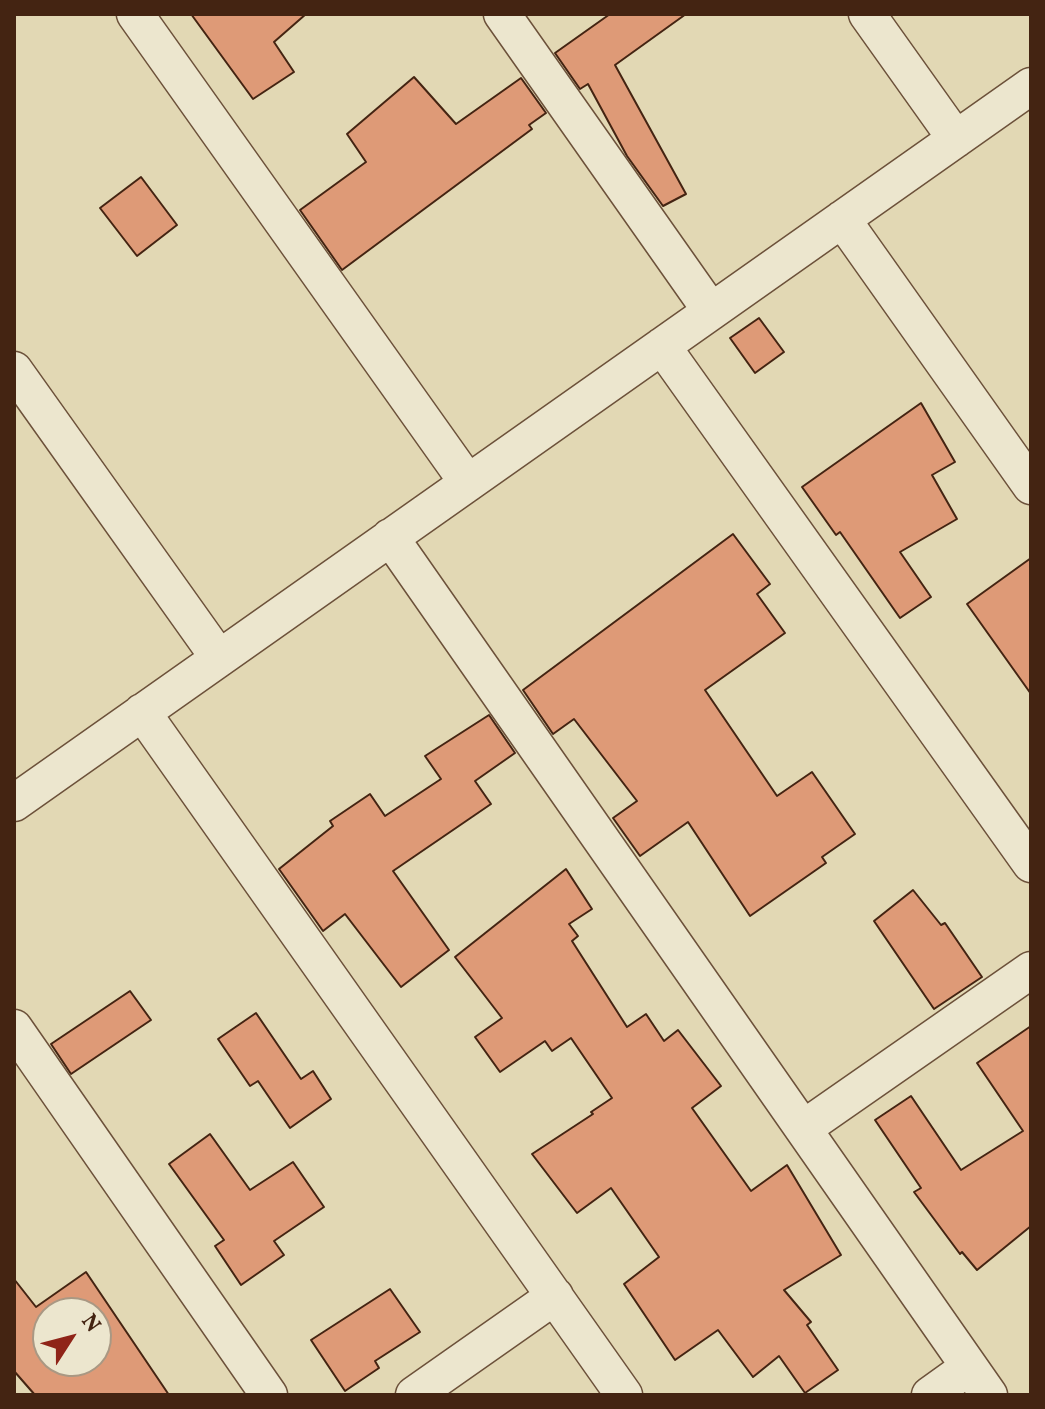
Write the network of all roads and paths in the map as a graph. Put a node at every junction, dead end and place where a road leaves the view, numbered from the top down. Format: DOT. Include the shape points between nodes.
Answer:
graph roads {
  1 [pos="135,14"];
  2 [pos="502,14"];
  3 [pos="867,14"];
  4 [pos="1031,86"];
  5 [pos="956,139"];
  6 [pos="842,219"];
  7 [pos="711,311"];
  8 [pos="662,346"];
  9 [pos="14,370"];
  10 [pos="468,483"];
  11 [pos="1031,486"];
  12 [pos="390,537"];
  13 [pos="219,658"];
  14 [pos="142,712"];
  15 [pos="14,803"];
  16 [pos="1031,864"];
  17 [pos="1031,970"];
  18 [pos="14,1028"];
  19 [pos="804,1128"];
  20 [pos="555,1296"];
  21 [pos="979,1381"];
  22 [pos="269,1395"];
  23 [pos="414,1395"];
  24 [pos="624,1395"];
  25 [pos="930,1395"];
  1 -- 10 [label="street"];
  2 -- 7 [label="street"];
  3 -- 5 [label="street"];
  4 -- 5 [label="street"];
  5 -- 6 [label="street"];
  6 -- 7 [label="street"];
  6 -- 11 [label="street"];
  7 -- 8 [label="street"];
  8 -- 10 [label="street"];
  8 -- 16 [label="street"];
  9 -- 13 [label="street"];
  10 -- 12 [label="street"];
  12 -- 13 [label="street"];
  12 -- 19 [label="street"];
  13 -- 14 [label="street"];
  14 -- 15 [label="street"];
  14 -- 20 [label="street"];
  17 -- 19 [label="street"];
  18 -- 22 [label="street"];
  19 -- 21 [label="street"];
  20 -- 23 [label="street"];
  20 -- 24 [label="street"];
  21 -- 25 [label="street"];
}
